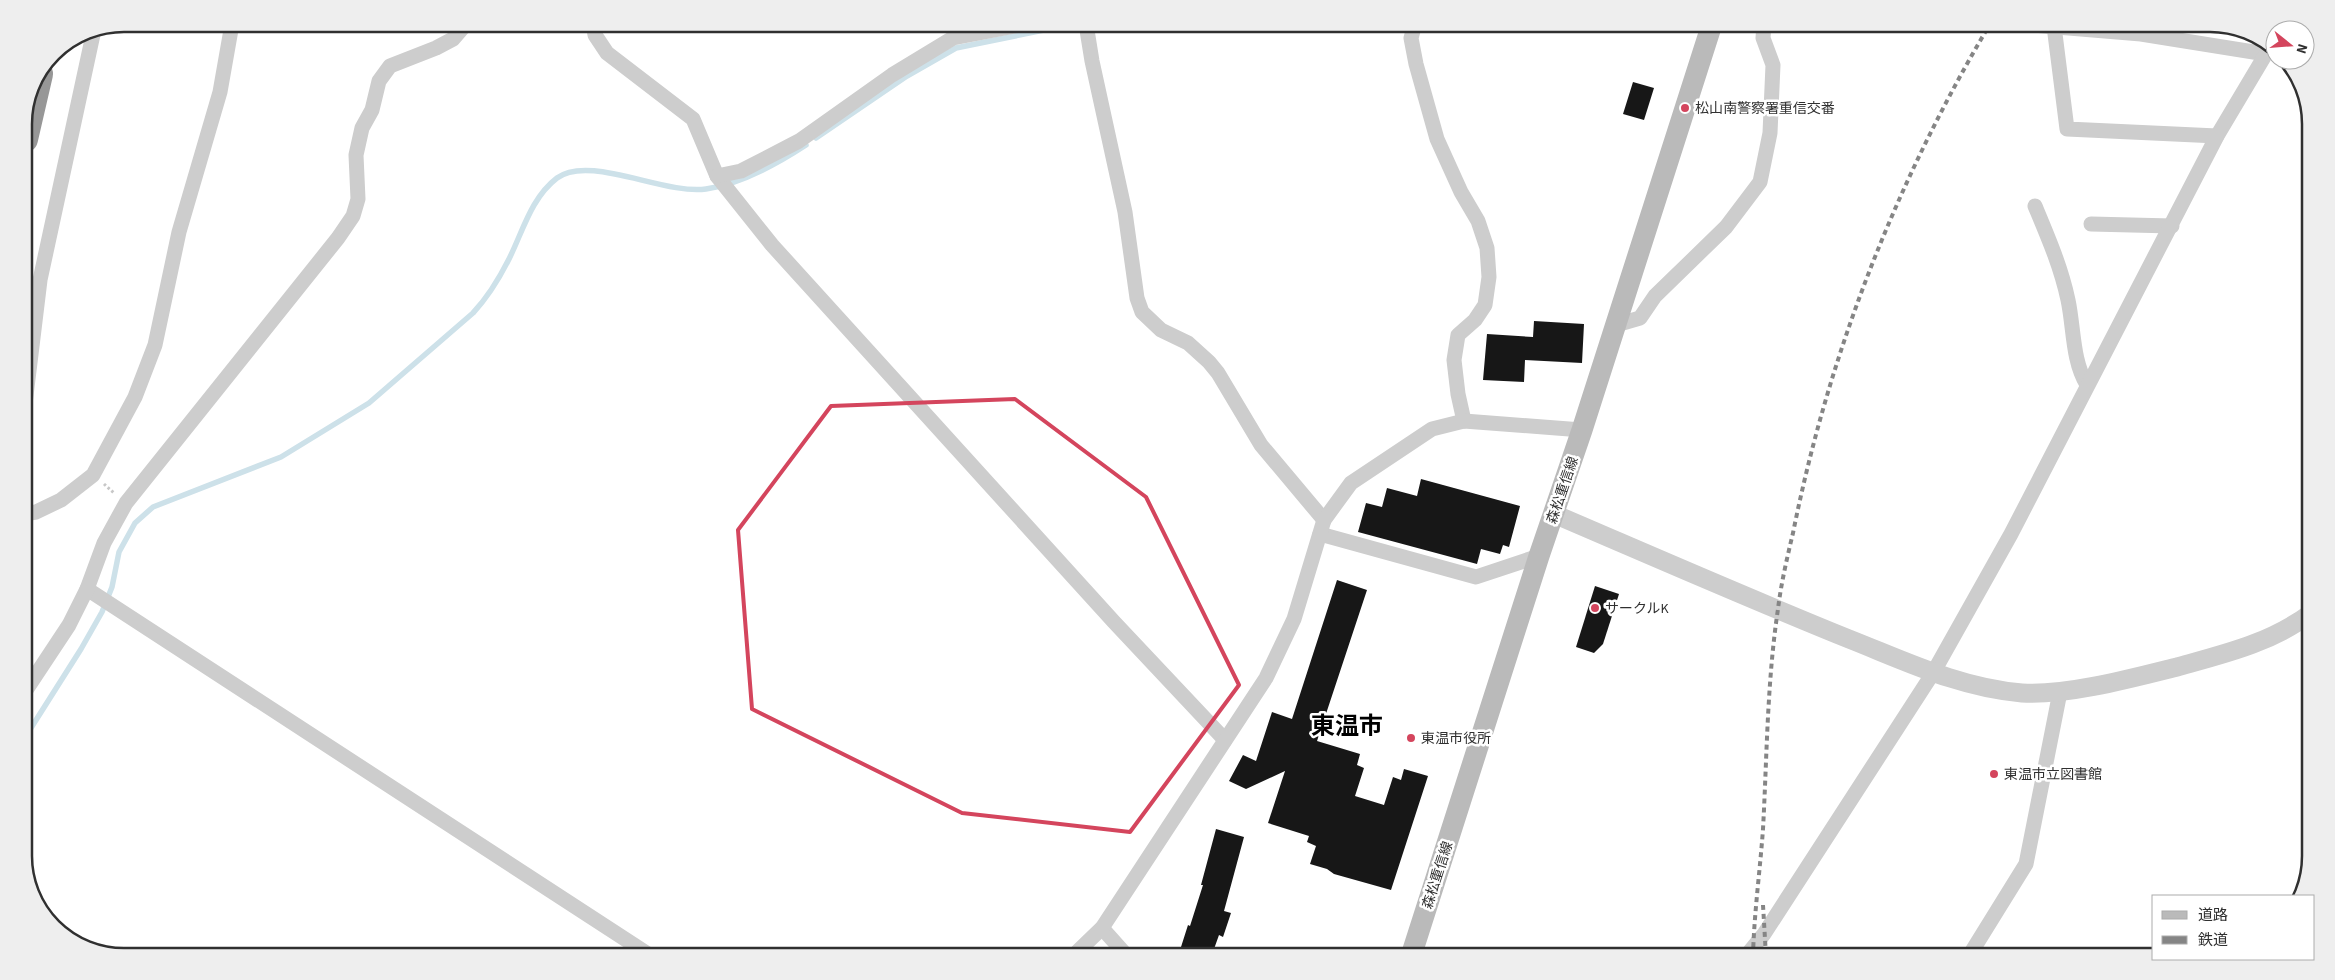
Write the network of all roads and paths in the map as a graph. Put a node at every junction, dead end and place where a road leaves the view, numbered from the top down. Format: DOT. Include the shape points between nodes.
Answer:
graph roads {
  1 [pos="231,32"];
  2 [pos="459,32"];
  3 [pos="594,32"];
  4 [pos="984,32"];
  5 [pos="1087,32"];
  6 [pos="1413,32"];
  7 [pos="1709,32"];
  8 [pos="1763,32"];
  9 [pos="2055,32"];
  10 [pos="2161,32"];
  11 [pos="92,38"];
  12 [pos="2265,50"];
  13 [pos="2265,56"];
  14 [pos="2217,136"];
  15 [pos="717,176"];
  16 [pos="2035,206"];
  17 [pos="2091,224"];
  18 [pos="2172,226"];
  19 [pos="1616,324"];
  20 [pos="33,338"];
  21 [pos="2088,385"];
  22 [pos="1464,421"];
  23 [pos="1582,430"];
  24 [pos="93,474"];
  25 [pos="126,503"];
  26 [pos="33,512"];
  27 [pos="1554,514"];
  28 [pos="1322,527"];
  29 [pos="1539,556"];
  30 [pos="87,589"];
  31 [pos="2302,620"];
  32 [pos="1933,673"];
  33 [pos="33,680"];
  34 [pos="2060,692"];
  35 [pos="1225,740"];
  36 [pos="1102,928"];
  37 [pos="639,948"];
  38 [pos="1081,948"];
  39 [pos="1120,948"];
  40 [pos="1414,948"];
  41 [pos="1752,948"];
  42 [pos="1974,948"];
  1 -- 24 [label="street" via="220,92 179,232 155,345 135,397"];
  2 -- 25 [label="street" via="436,48 390,66 379,81 356,155 358,199 353,216"];
  3 -- 15 [label="street" via="607,53 693,119"];
  4 -- 15 [label="street" via="953,38 892,75 799,141 740,172"];
  5 -- 28 [label="street" via="1142,312 1156,326 1188,343 1209,362 1261,445"];
  6 -- 22 [label="street" via="1416,64 1437,139 1478,221 1487,248 1489,277 1485,305 1476,320 1458,335 1454,360"];
  7 -- 19 [label="main road, 森松重信線"];
  8 -- 19 [label="street" via="1773,65 1770,133 1760,182 1726,227 1655,296 1640,318"];
  9 -- 14 [label="street" via="2067,130"];
  10 -- 12 [label="street"];
  11 -- 20 [label="street" via="40,280"];
  13 -- 14 [label="street"];
  14 -- 18 [label="street"];
  15 -- 35 [label="street" via="772,245 887,373"];
  16 -- 21 [label="street" via="2059,264 2080,372"];
  17 -- 18 [label="street"];
  18 -- 21 [label="street"];
  19 -- 23 [label="main road, 森松重信線"];
  21 -- 32 [label="street" via="2012,534"];
  22 -- 23 [label="street"];
  22 -- 28 [label="street" via="1432,429 1351,483"];
  23 -- 27 [label="main road, 森松重信線"];
  24 -- 25 [label="path"];
  24 -- 26 [label="street" via="61,500"];
  25 -- 30 [label="street" via="104,543"];
  27 -- 29 [label="main road, 森松重信線"];
  27 -- 32 [label="street"];
  28 -- 29 [label="street" via="1476,577"];
  28 -- 35 [label="street" via="1294,619 1266,678"];
  29 -- 40 [label="main road, 森松重信線"];
  30 -- 33 [label="street" via="70,625"];
  30 -- 37 [label="street"];
  31 -- 34 [label="street" via="2245,648 2152,673"];
  32 -- 34 [label="street" via="1978,687 2022,693"];
  32 -- 41 [label="street" via="1770,926"];
  34 -- 42 [label="street" via="2026,864"];
  35 -- 36 [label="street"];
  36 -- 38 [label="street"];
  36 -- 39 [label="street"];
}
